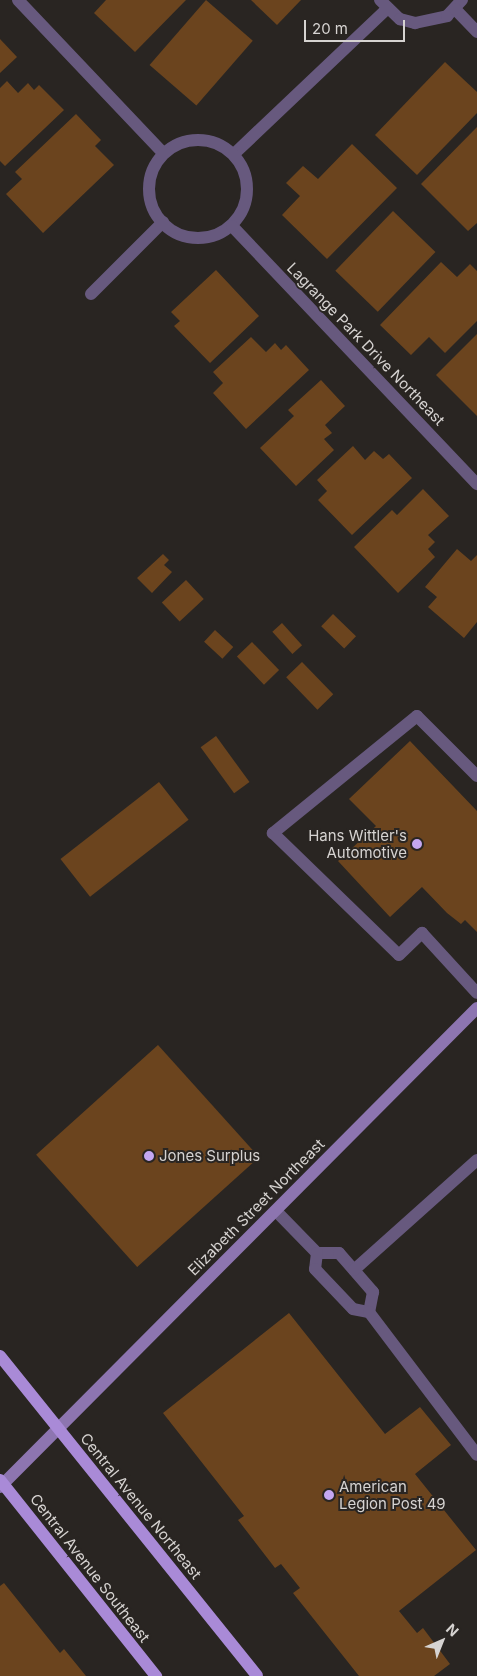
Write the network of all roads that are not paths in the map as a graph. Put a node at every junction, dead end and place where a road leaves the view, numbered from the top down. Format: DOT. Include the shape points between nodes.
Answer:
graph roads {
  1 [pos="18,0"];
  2 [pos="384,4"];
  3 [pos="458,4"];
  4 [pos="477,32"];
  5 [pos="163,153"];
  6 [pos="234,154"];
  7 [pos="163,222"];
  8 [pos="232,226"];
  9 [pos="91,294"];
  10 [pos="477,484"];
  11 [pos="477,776"];
  12 [pos="477,993"];
  13 [pos="477,1008"];
  14 [pos="477,1160"];
  15 [pos="276,1211"];
  16 [pos="317,1253"];
  17 [pos="354,1270"];
  18 [pos="369,1312"];
  19 [pos="0,1356"];
  20 [pos="58,1429"];
  21 [pos="477,1455"];
  22 [pos="1,1484"];
  23 [pos="156,1676"];
  24 [pos="257,1676"];
  1 -- 5 [label="street"];
  2 -- 3 [label="street" via="416,23 432,22"];
  2 -- 6 [label="street"];
  3 -- 4 [label="street"];
  5 -- 6 [label="street" via="190,140 221,145"];
  5 -- 7 [label="street" via="148,184 150,201"];
  6 -- 8 [label="street" via="247,182 247,198"];
  7 -- 8 [label="street" via="184,236 202,238"];
  7 -- 9 [label="street"];
  8 -- 10 [label="street, Lagrange Park Drive Northeast"];
  11 -- 12 [label="street" via="418,716 274,833 400,955 422,933"];
  13 -- 15 [label="street, Elizabeth Street Northeast"];
  14 -- 17 [label="street"];
  15 -- 16 [label="street"];
  15 -- 20 [label="street, Elizabeth Street Northeast"];
  16 -- 17 [label="street" via="339,1252"];
  16 -- 18 [label="street" via="316,1268 353,1309"];
  17 -- 18 [label="street" via="373,1292"];
  18 -- 21 [label="street"];
  19 -- 20 [label="main road, Central Avenue Northeast"];
  20 -- 22 [label="street, Elizabeth Street Northeast"];
  20 -- 24 [label="main road, Central Avenue Northeast"];
  22 -- 23 [label="main road, Central Avenue Southeast"];
}
